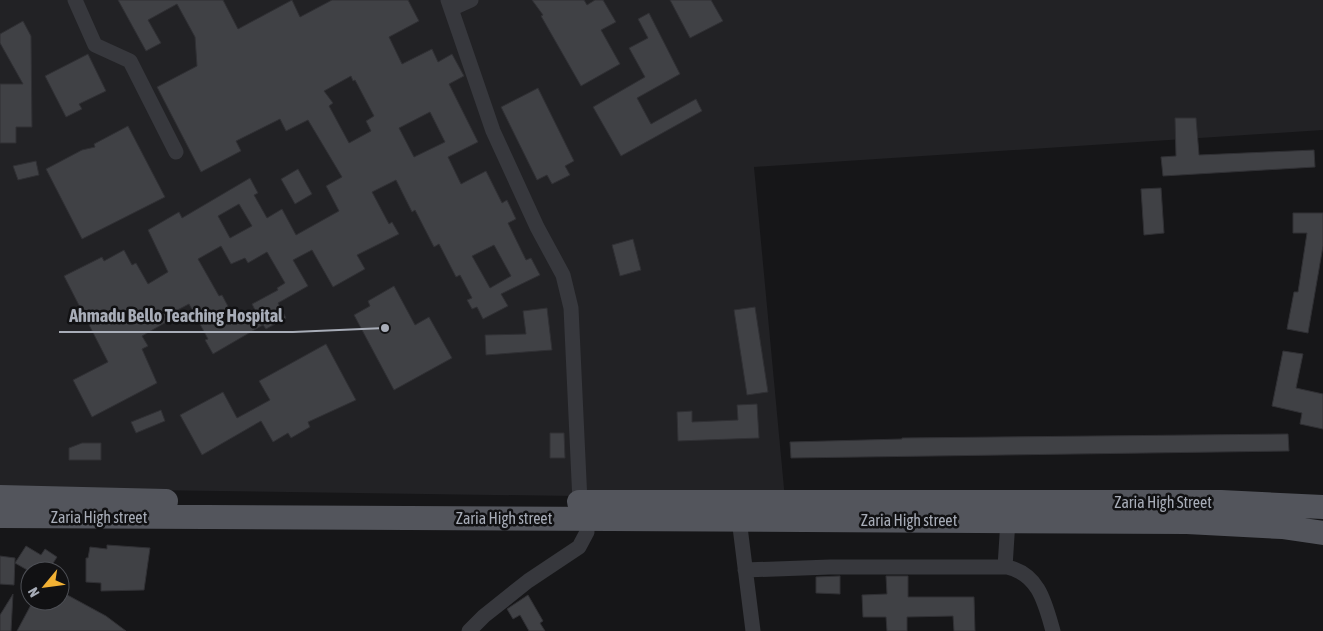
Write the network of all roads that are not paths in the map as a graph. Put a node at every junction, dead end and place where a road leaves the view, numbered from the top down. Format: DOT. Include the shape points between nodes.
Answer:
graph roads {
  1 [pos="75,0"];
  2 [pos="471,0"];
  3 [pos="450,5"];
  4 [pos="176,152"];
  5 [pos="0,497"];
  6 [pos="1323,507"];
  7 [pos="583,510"];
  8 [pos="1006,511"];
  9 [pos="0,516"];
  10 [pos="739,519"];
  11 [pos="1323,533"];
  12 [pos="1006,567"];
  13 [pos="745,570"];
  14 [pos="469,631"];
  15 [pos="753,631"];
  16 [pos="1053,631"];
  1 -- 4 [label="street" via="95,45 130,61"];
  2 -- 3 [label="street"];
  3 -- 7 [label="street" via="493,131 562,275 567,292 571,308"];
  5 -- 7 [label="main road, Zaria High street"];
  6 -- 8 [label="main road, Zaria High Street" via="1221,502"];
  7 -- 8 [label="main road, Zaria High street"];
  7 -- 9 [label="main road, Zaria High street"];
  7 -- 10 [label="main road, Zaria High street"];
  7 -- 14 [label="street" via="587,532 579,547 509,595"];
  8 -- 10 [label="main road, Zaria High street"];
  8 -- 11 [label="main road, Zaria High Street" via="1282,527"];
  8 -- 12 [label="street"];
  10 -- 13 [label="street"];
  12 -- 13 [label="street"];
  12 -- 16 [label="street" via="1020,571 1040,590"];
  13 -- 15 [label="street"];
}
